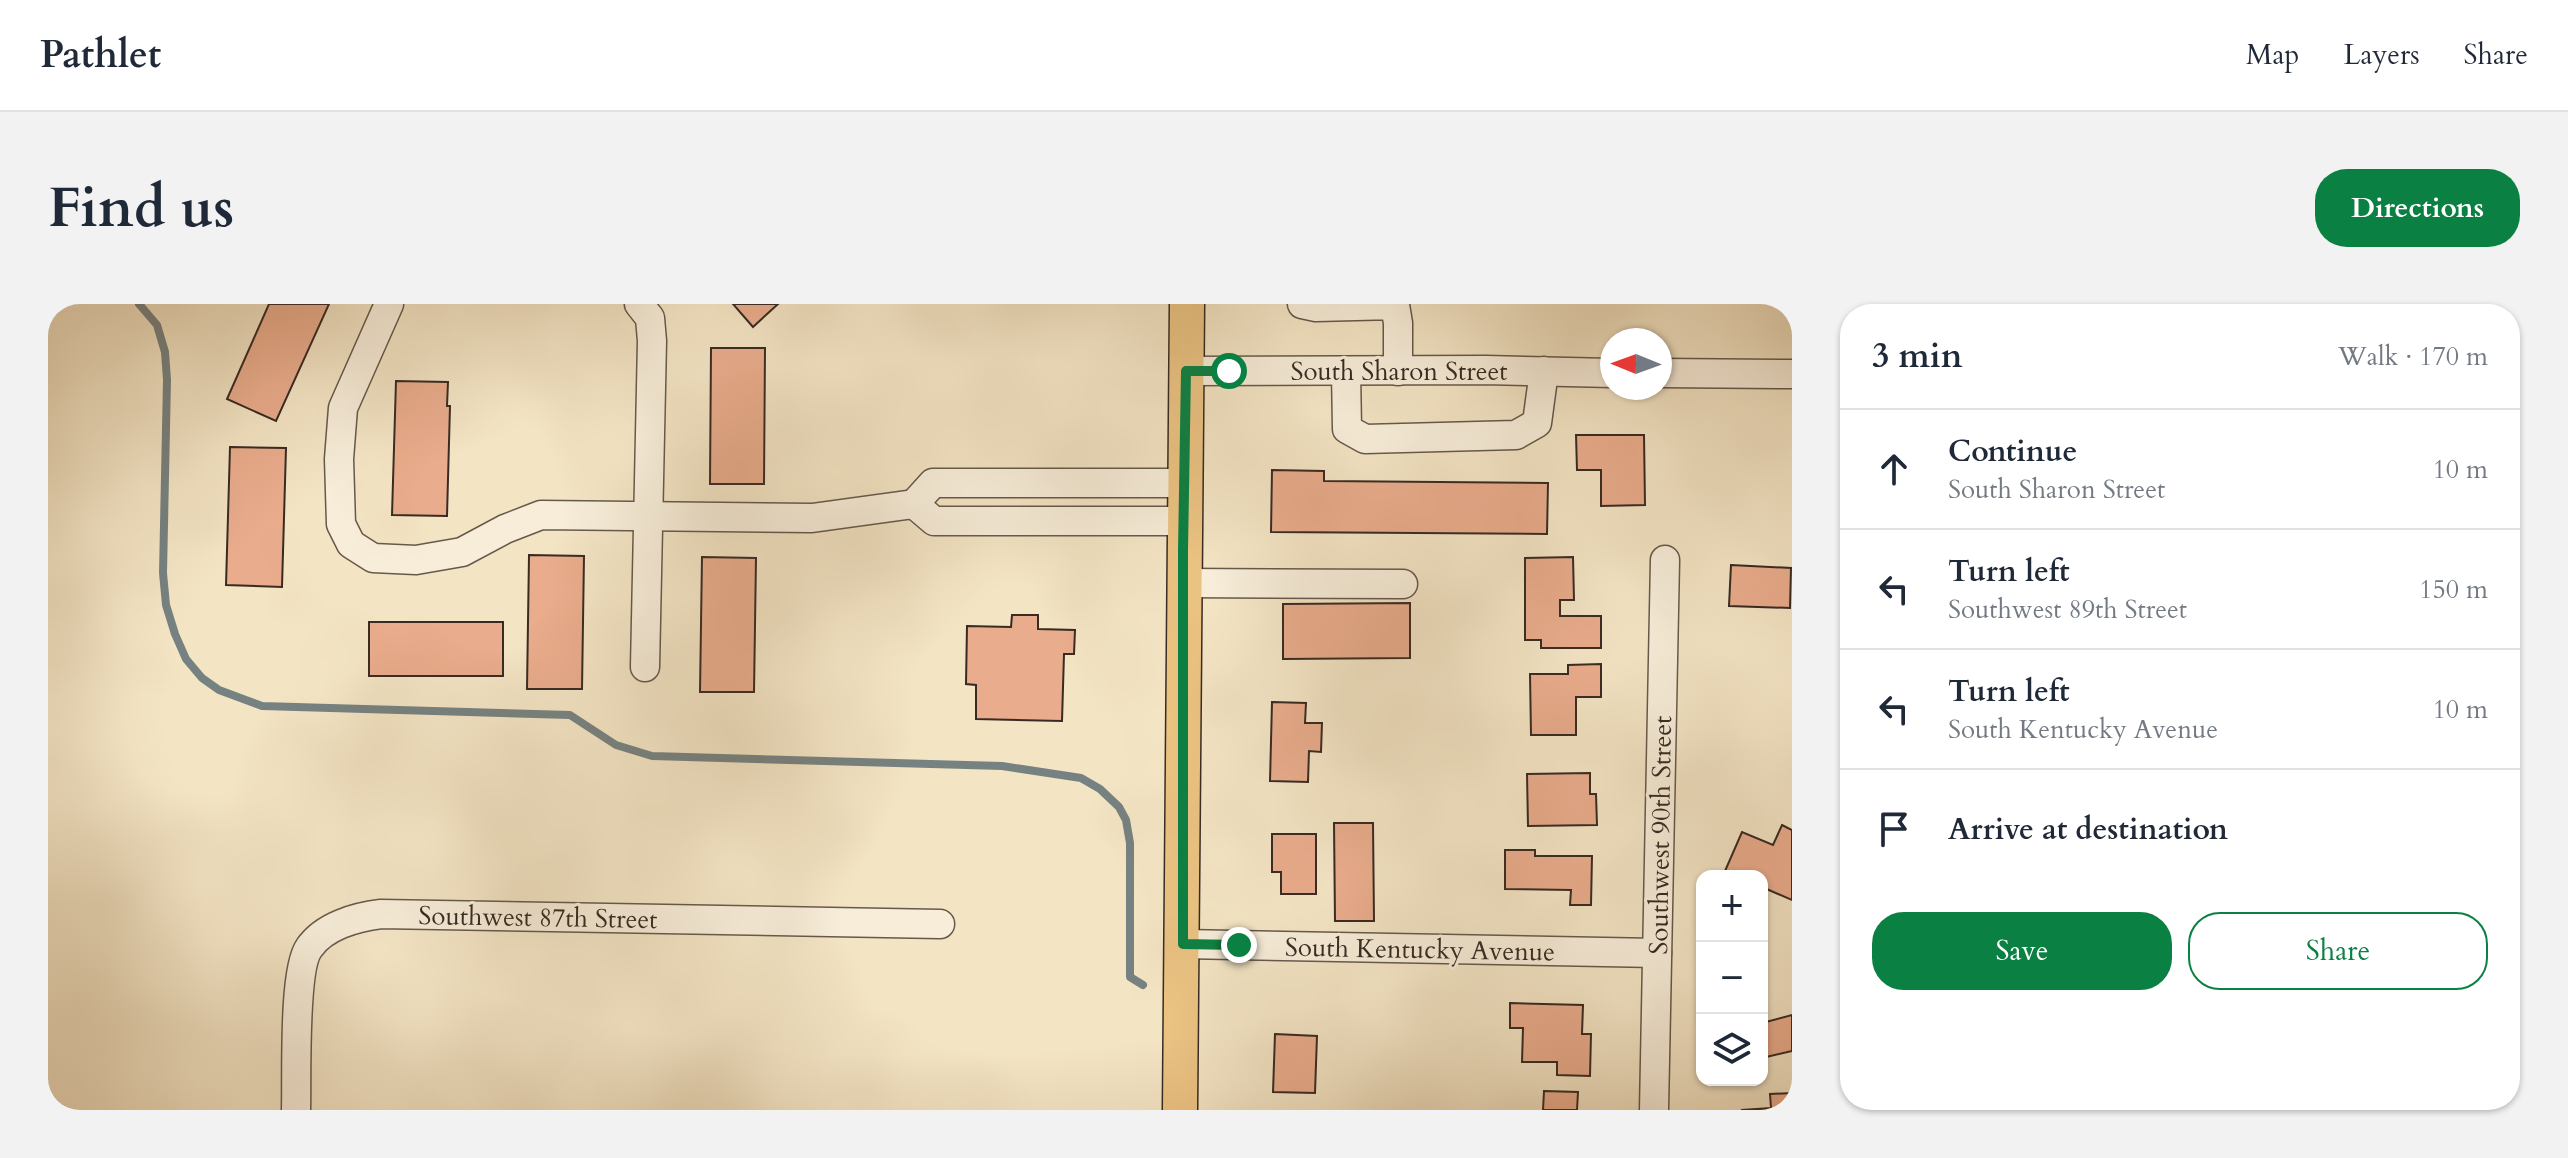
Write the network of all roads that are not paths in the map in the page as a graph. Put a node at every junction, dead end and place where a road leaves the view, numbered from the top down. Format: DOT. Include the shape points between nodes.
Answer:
graph roads {
  1 [pos="389,304"];
  2 [pos="639,304"];
  3 [pos="1187,304"];
  4 [pos="1302,304"];
  5 [pos="1186,371"];
  6 [pos="1346,371"];
  7 [pos="1398,371"];
  8 [pos="1544,371"];
  9 [pos="1600,373"];
  10 [pos="1672,373"];
  11 [pos="1792,374"];
  12 [pos="1184,483"];
  13 [pos="914,504"];
  14 [pos="647,516"];
  15 [pos="1184,521"];
  16 [pos="1665,560"];
  17 [pos="1184,583"];
  18 [pos="1403,584"];
  19 [pos="645,667"];
  20 [pos="940,924"];
  21 [pos="1183,944"];
  22 [pos="1657,953"];
  23 [pos="296,1110"];
  24 [pos="1180,1110"];
  25 [pos="1654,1110"];
  1 -- 14 [label="street" via="343,408 341,524 351,544 373,558 416,560 462,552 541,515"];
  2 -- 14 [label="street" via="650,318 652,341"];
  3 -- 5 [label="main road"];
  4 -- 7 [label="street" via="1395,305"];
  5 -- 6 [label="street, South Sharon Street"];
  5 -- 12 [label="main road"];
  6 -- 7 [label="street, South Sharon Street"];
  6 -- 8 [label="street" via="1347,429 1365,439 1516,435 1537,423"];
  7 -- 8 [label="street, South Sharon Street"];
  8 -- 9 [label="street, South Sharon Street"];
  10 -- 11 [label="street"];
  12 -- 13 [label="street" via="933,483"];
  12 -- 15 [label="main road"];
  13 -- 14 [label="street" via="812,518"];
  13 -- 15 [label="street" via="934,521"];
  14 -- 19 [label="street"];
  15 -- 17 [label="main road"];
  16 -- 22 [label="street, Southwest 90th Street"];
  17 -- 18 [label="street"];
  17 -- 21 [label="main road"];
  20 -- 23 [label="street, Southwest 87th Street" via="363,916 328,930 304,958"];
  21 -- 22 [label="street, South Kentucky Avenue"];
  21 -- 24 [label="main road"];
  22 -- 25 [label="street, Southwest 90th Street"];
}
